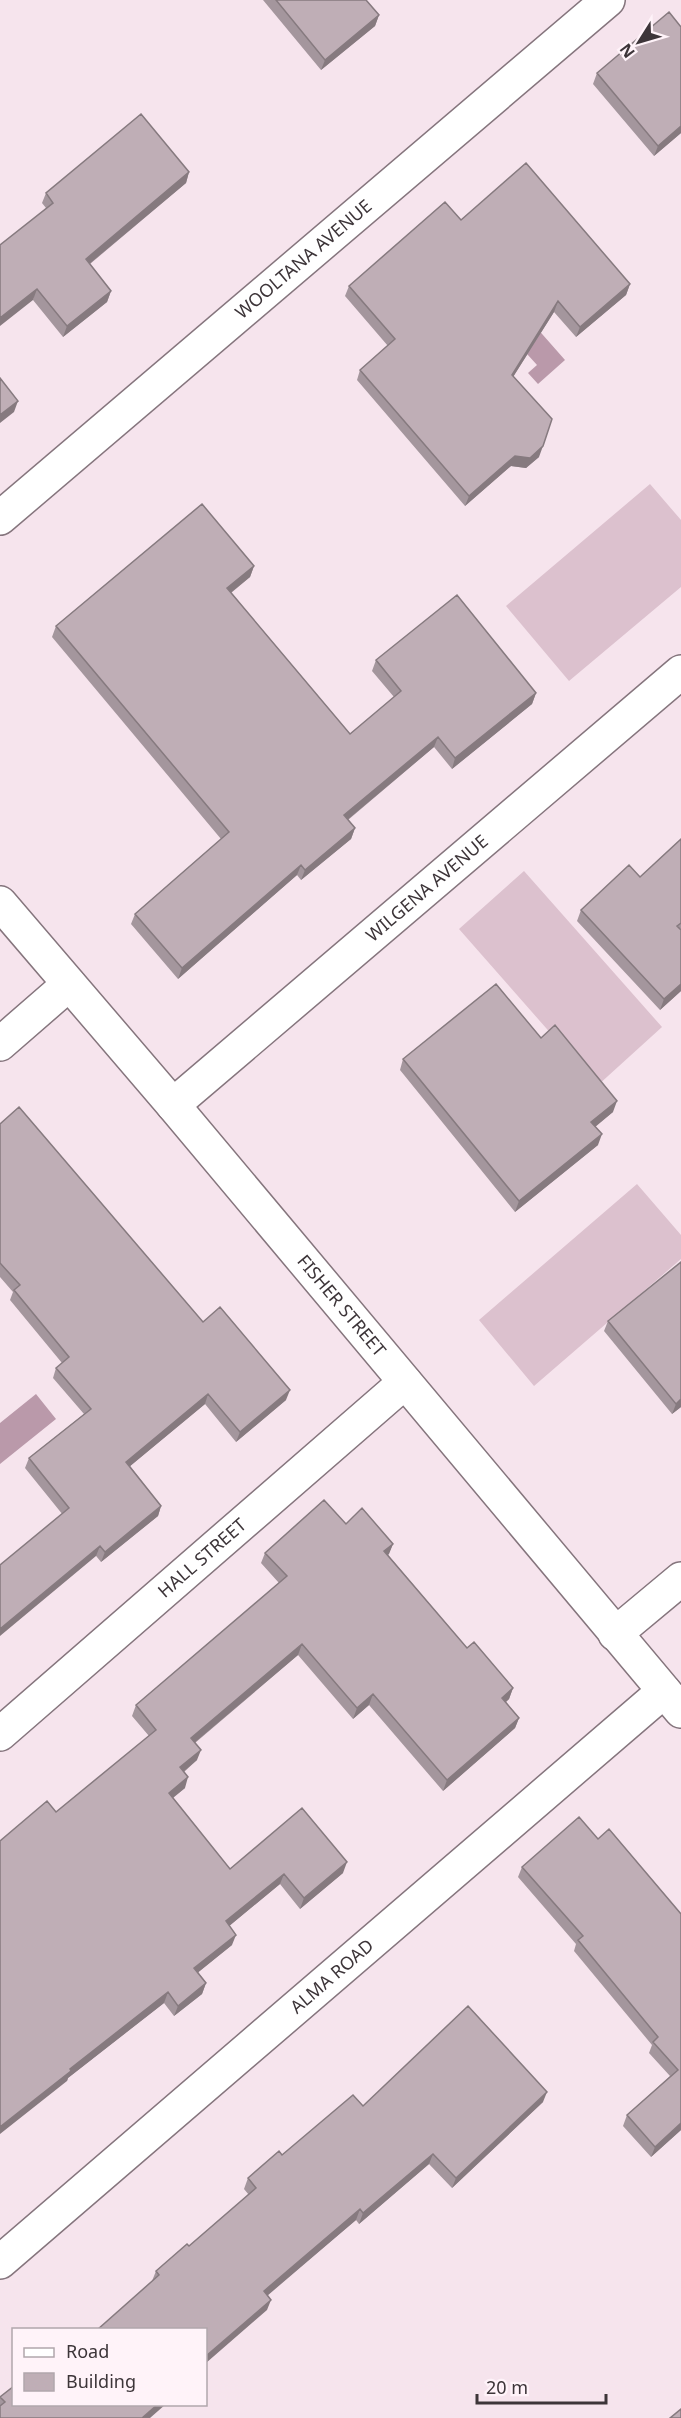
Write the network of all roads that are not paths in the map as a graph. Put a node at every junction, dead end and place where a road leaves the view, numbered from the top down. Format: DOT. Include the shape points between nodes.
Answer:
graph roads {
  1 [pos="608,0"];
  2 [pos="0,518"];
  3 [pos="681,672"];
  4 [pos="0,903"];
  5 [pos="69,984"];
  6 [pos="0,1044"];
  7 [pos="173,1105"];
  8 [pos="405,1382"];
  9 [pos="681,1579"];
  10 [pos="615,1634"];
  11 [pos="672,1701"];
  12 [pos="0,1734"];
  13 [pos="0,2262"];
  1 -- 2 [label="street, WOOLTANA AVENUE"];
  3 -- 7 [label="street, WILGENA AVENUE"];
  4 -- 5 [label="street, FISHER STREET"];
  5 -- 6 [label="street"];
  5 -- 7 [label="street, FISHER STREET"];
  7 -- 8 [label="street, FISHER STREET"];
  8 -- 10 [label="street, FISHER STREET"];
  8 -- 12 [label="street, HALL STREET"];
  9 -- 10 [label="street"];
  10 -- 11 [label="street, FISHER STREET"];
  11 -- 13 [label="street, ALMA ROAD"];
}
